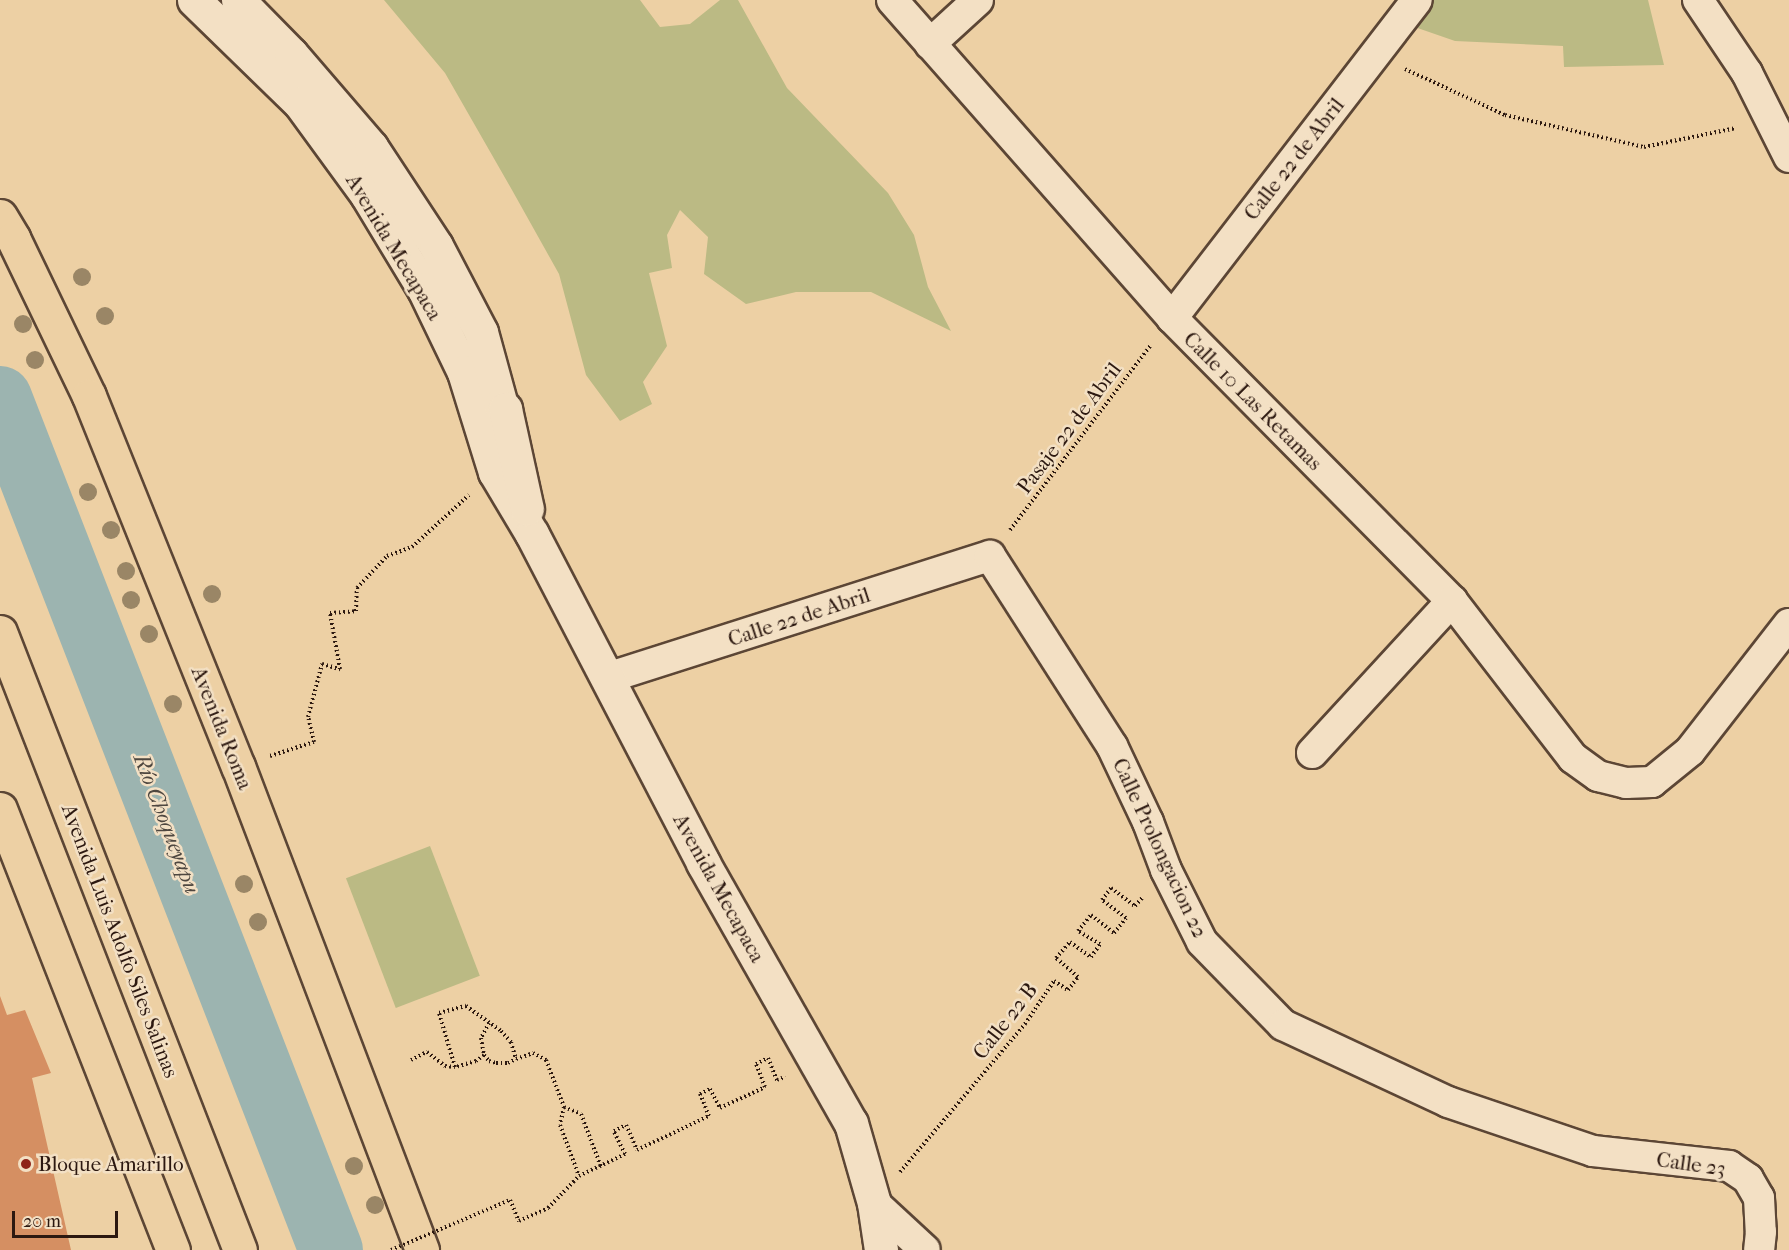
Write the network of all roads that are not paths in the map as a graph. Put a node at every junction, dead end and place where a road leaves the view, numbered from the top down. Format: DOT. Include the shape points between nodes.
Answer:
graph roads {
  1 [pos="194,0"];
  2 [pos="238,0"];
  3 [pos="892,0"];
  4 [pos="978,0"];
  5 [pos="1417,0"];
  6 [pos="1698,0"];
  7 [pos="930,44"];
  8 [pos="1789,157"];
  9 [pos="0,216"];
  10 [pos="1172,318"];
  11 [pos="532,534"];
  12 [pos="990,556"];
  13 [pos="1452,601"];
  14 [pos="1789,624"];
  15 [pos="0,632"];
  16 [pos="607,678"];
  17 [pos="1312,753"];
  18 [pos="0,810"];
  19 [pos="1593,1151"];
  20 [pos="874,1203"];
  21 [pos="173,1250"];
  22 [pos="240,1250"];
  23 [pos="422,1250"];
  24 [pos="881,1250"];
  25 [pos="925,1250"];
  26 [pos="1759,1250"];
  1 -- 11 [label="street, Avenida Mecapaca" via="300,104 367,195 424,289 464,372 495,472"];
  2 -- 11 [label="street, Avenida Mecapaca" via="291,54 371,147 436,246 482,332 505,409"];
  3 -- 7 [label="street, Calle 10 Las Retamas"];
  4 -- 7 [label="street"];
  5 -- 10 [label="street, Calle 22 de Abril"];
  6 -- 8 [label="street" via="1748,73"];
  7 -- 10 [label="street, Calle 10 Las Retamas"];
  9 -- 23 [label="main road, Avenida Roma" via="88,396 238,766"];
  10 -- 13 [label="street, Calle 10 Las Retamas"];
  11 -- 16 [label="street, Avenida Mecapaca"];
  12 -- 16 [label="street, Calle 22 de Abril"];
  12 -- 19 [label="street, Calle Prolongacion 22" via="1112,746 1202,942 1283,1025 1448,1102"];
  13 -- 14 [label="street, Calle 10 Las Retamas" via="1573,758 1598,776 1626,783 1652,782 1690,751"];
  13 -- 17 [label="street"];
  15 -- 22 [label="main road, Avenida Luis Adolfo Siles Salinas"];
  16 -- 20 [label="street, Avenida Mecapaca" via="703,863 851,1123"];
  18 -- 21 [label="main road"];
  19 -- 26 [label="street, Calle 23" via="1729,1166 1748,1179 1759,1198"];
  20 -- 24 [label="street, Avenida Mecapaca"];
  20 -- 25 [label="street"];
}
